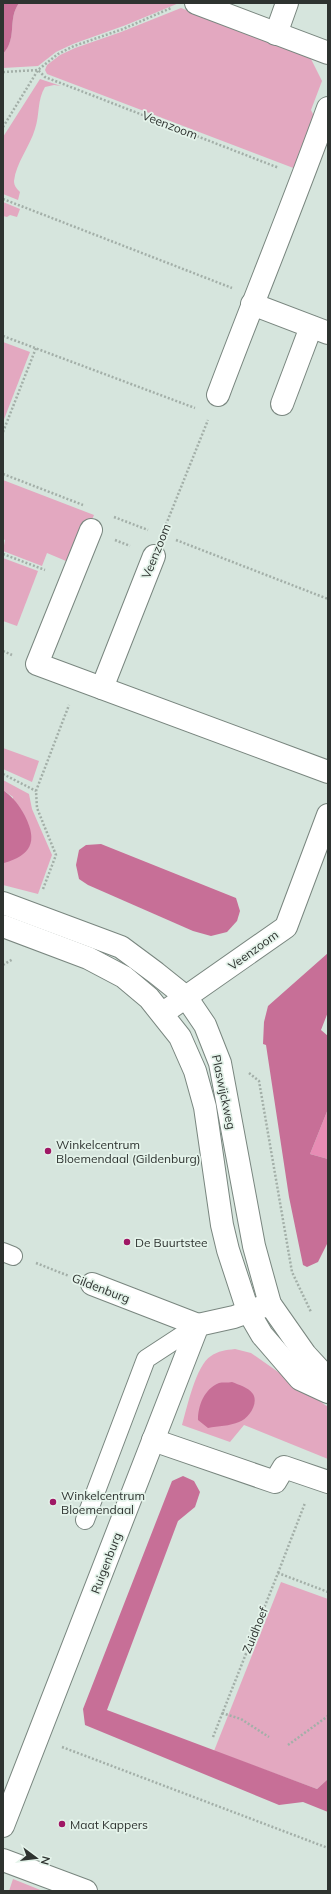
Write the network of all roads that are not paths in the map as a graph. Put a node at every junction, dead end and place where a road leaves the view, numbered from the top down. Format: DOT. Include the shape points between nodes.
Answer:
graph roads {
  1 [pos="287,3"];
  2 [pos="187,4"];
  3 [pos="276,34"];
  4 [pos="328,54"];
  5 [pos="328,108"];
  6 [pos="253,300"];
  7 [pos="320,330"];
  8 [pos="282,404"];
  9 [pos="214,405"];
  10 [pos="91,530"];
  11 [pos="154,556"];
  12 [pos="102,688"];
  13 [pos="328,772"];
  14 [pos="328,815"];
  15 [pos="3,903"];
  16 [pos="3,926"];
  17 [pos="186,998"];
  18 [pos="162,1013"];
  19 [pos="92,1284"];
  20 [pos="270,1304"];
  21 [pos="248,1311"];
  22 [pos="198,1325"];
  23 [pos="328,1379"];
  24 [pos="328,1392"];
  25 [pos="153,1440"];
  26 [pos="322,1480"];
  27 [pos="85,1520"];
  28 [pos="3,1826"];
  29 [pos="3,1860"];
  30 [pos="86,1891"];
  1 -- 3 [label="street"];
  2 -- 3 [label="street"];
  3 -- 4 [label="street"];
  5 -- 6 [label="street"];
  6 -- 7 [label="street"];
  6 -- 9 [label="street"];
  7 -- 8 [label="street"];
  10 -- 12 [label="street" via="37,664"];
  11 -- 12 [label="street, Veenzoom"];
  12 -- 13 [label="street"];
  14 -- 17 [label="street, Veenzoom" via="286,927"];
  15 -- 17 [label="street, Plaswijckweg" via="121,947"];
  16 -- 18 [label="street, Plaswijckweg" via="88,958 124,978 149,998"];
  17 -- 18 [label="street, Veenzoom"];
  17 -- 20 [label="street, Plaswijckweg" via="205,1025 220,1062 254,1246"];
  18 -- 21 [label="street, Plaswijckweg" via="180,1038 195,1071 205,1107 222,1225"];
  19 -- 22 [label="street, Gildenburg"];
  20 -- 21 [label="street"];
  20 -- 23 [label="street, Plaswijckweg" via="305,1354"];
  21 -- 22 [label="street" via="234,1317"];
  21 -- 24 [label="street, Plaswijckweg" via="262,1335 300,1379"];
  22 -- 25 [label="street, Ruigenburg"];
  22 -- 27 [label="lane" via="146,1359"];
  25 -- 26 [label="street" via="275,1482 284,1467"];
  25 -- 28 [label="street, Ruigenburg"];
  29 -- 30 [label="street"];
}
